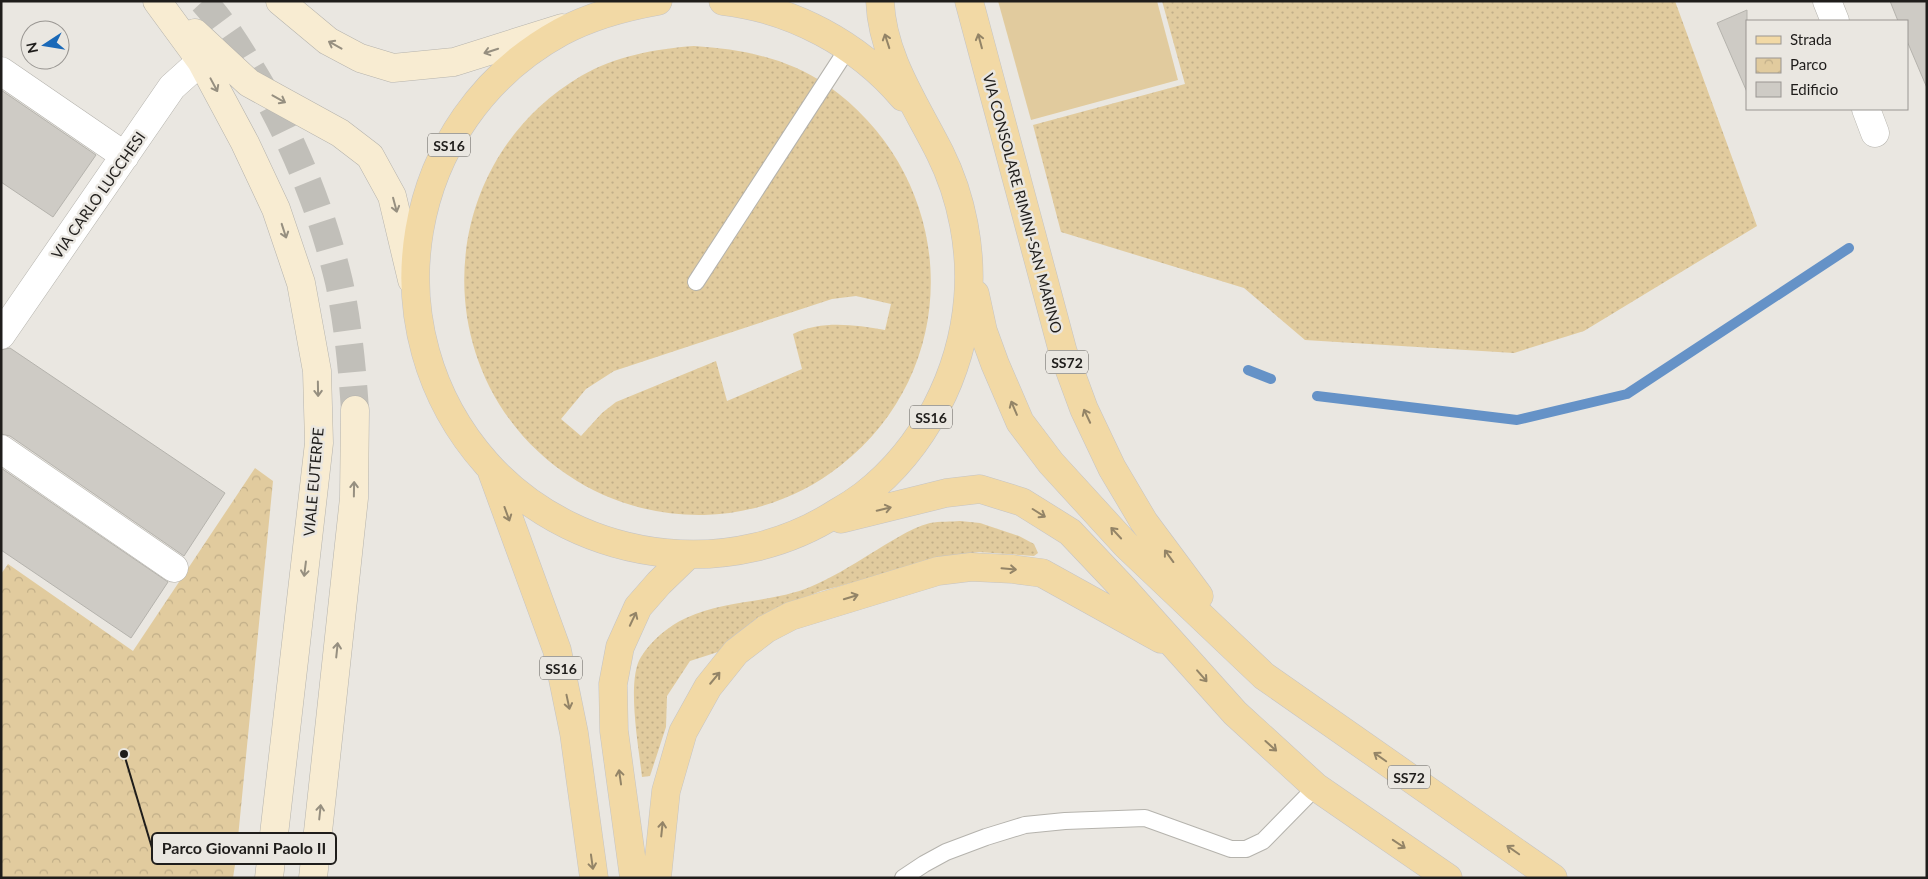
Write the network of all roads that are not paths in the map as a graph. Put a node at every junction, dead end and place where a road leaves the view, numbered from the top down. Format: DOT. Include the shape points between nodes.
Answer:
graph roads {
  1 [pos="157,1"];
  2 [pos="161,1"];
  3 [pos="280,1"];
  4 [pos="658,1"];
  5 [pos="723,1"];
  6 [pos="880,1"];
  7 [pos="969,1"];
  8 [pos="1827,1"];
  9 [pos="587,20"];
  10 [pos="1835,20"];
  11 [pos="848,48"];
  12 [pos="201,61"];
  13 [pos="1,71"];
  14 [pos="928,133"];
  15 [pos="125,156"];
  16 [pos="969,267"];
  17 [pos="696,282"];
  18 [pos="415,296"];
  19 [pos="1,334"];
  20 [pos="355,410"];
  21 [pos="1,449"];
  22 [pos="491,468"];
  23 [pos="819,524"];
  24 [pos="688,555"];
  25 [pos="174,568"];
  26 [pos="1177,648"];
  27 [pos="1264,676"];
  28 [pos="1316,787"];
  29 [pos="269,878"];
  30 [pos="313,878"];
  31 [pos="594,878"];
  32 [pos="634,878"];
  33 [pos="657,878"];
  34 [pos="903,878"];
  35 [pos="1448,878"];
  36 [pos="1553,878"];
  1 -- 12 [label="main road, VIALE EUTERPE"];
  2 -- 18 [label="main road, one-way" via="248,82 340,133 370,156 392,196"];
  9 -- 3 [label="main road, one-way" via="454,62 393,68 360,58 328,41"];
  4 -- 9 [label="main road, SS16" via="618,9"];
  5 -- 11 [label="main road, SS16" via="770,10 804,23"];
  14 -- 6 [label="main road, SS16, one-way" via="893,60 881,22"];
  27 -- 7 [label="main road, VIA CONSOLARE RIMINI-SAN MARINO / SS72, one-way" via="1144,522 1112,468 1084,409 1063,352"];
  8 -- 10 [label="street"];
  9 -- 18 [label="main road, SS16" via="530,51 505,72 470,111 453,137 430,184 422,214 415,266"];
  11 -- 14 [label="main road, SS16" via="895,89"];
  11 -- 17 [label="lane"];
  12 -- 15 [label="street, VIA CARLO LUCCHESI" via="172,87"];
  12 -- 29 [label="main road, VIALE EUTERPE, one-way" via="276,209 301,283 317,371 319,443"];
  13 -- 15 [label="street"];
  14 -- 16 [label="main road, SS16" via="952,179 965,230"];
  15 -- 19 [label="street, VIA CARLO LUCCHESI"];
  16 -- 23 [label="main road, SS16" via="964,328 948,383 926,426 896,466 864,495"];
  27 -- 16 [label="main road, VIA CONSOLARE RIMINI-SAN MARINO / SS72, one-way" via="1126,545 1051,463 1020,422 983,331"];
  18 -- 22 [label="main road, SS16" via="425,351 440,393 461,431"];
  30 -- 20 [label="main road, one-way" via="354,498"];
  21 -- 25 [label="street"];
  22 -- 24 [label="main road, SS16" via="523,498 590,536 639,550"];
  22 -- 31 [label="main road, SS16, one-way" via="557,650 574,733"];
  23 -- 24 [label="main road, SS16" via="778,542 731,553"];
  23 -- 26 [label="main road, one-way" via="946,493 980,489 1022,502 1070,532"];
  32 -- 24 [label="main road, one-way" via="614,731 613,684 620,647 638,607"];
  26 -- 28 [label="main road, one-way" via="1235,713"];
  33 -- 26 [label="main road, one-way" via="666,791 683,732 708,687 736,652 766,629 791,616 938,572 971,567 1012,569 1042,573"];
  36 -- 27 [label="main road, VIA CONSOLARE RIMINI-SAN MARINO / SS72, one-way"];
  28 -- 34 [label="lane" via="1262,842 1246,849 1231,849 1145,818 1065,821 1025,825 986,837 946,852"];
  28 -- 35 [label="main road, one-way"];
}
